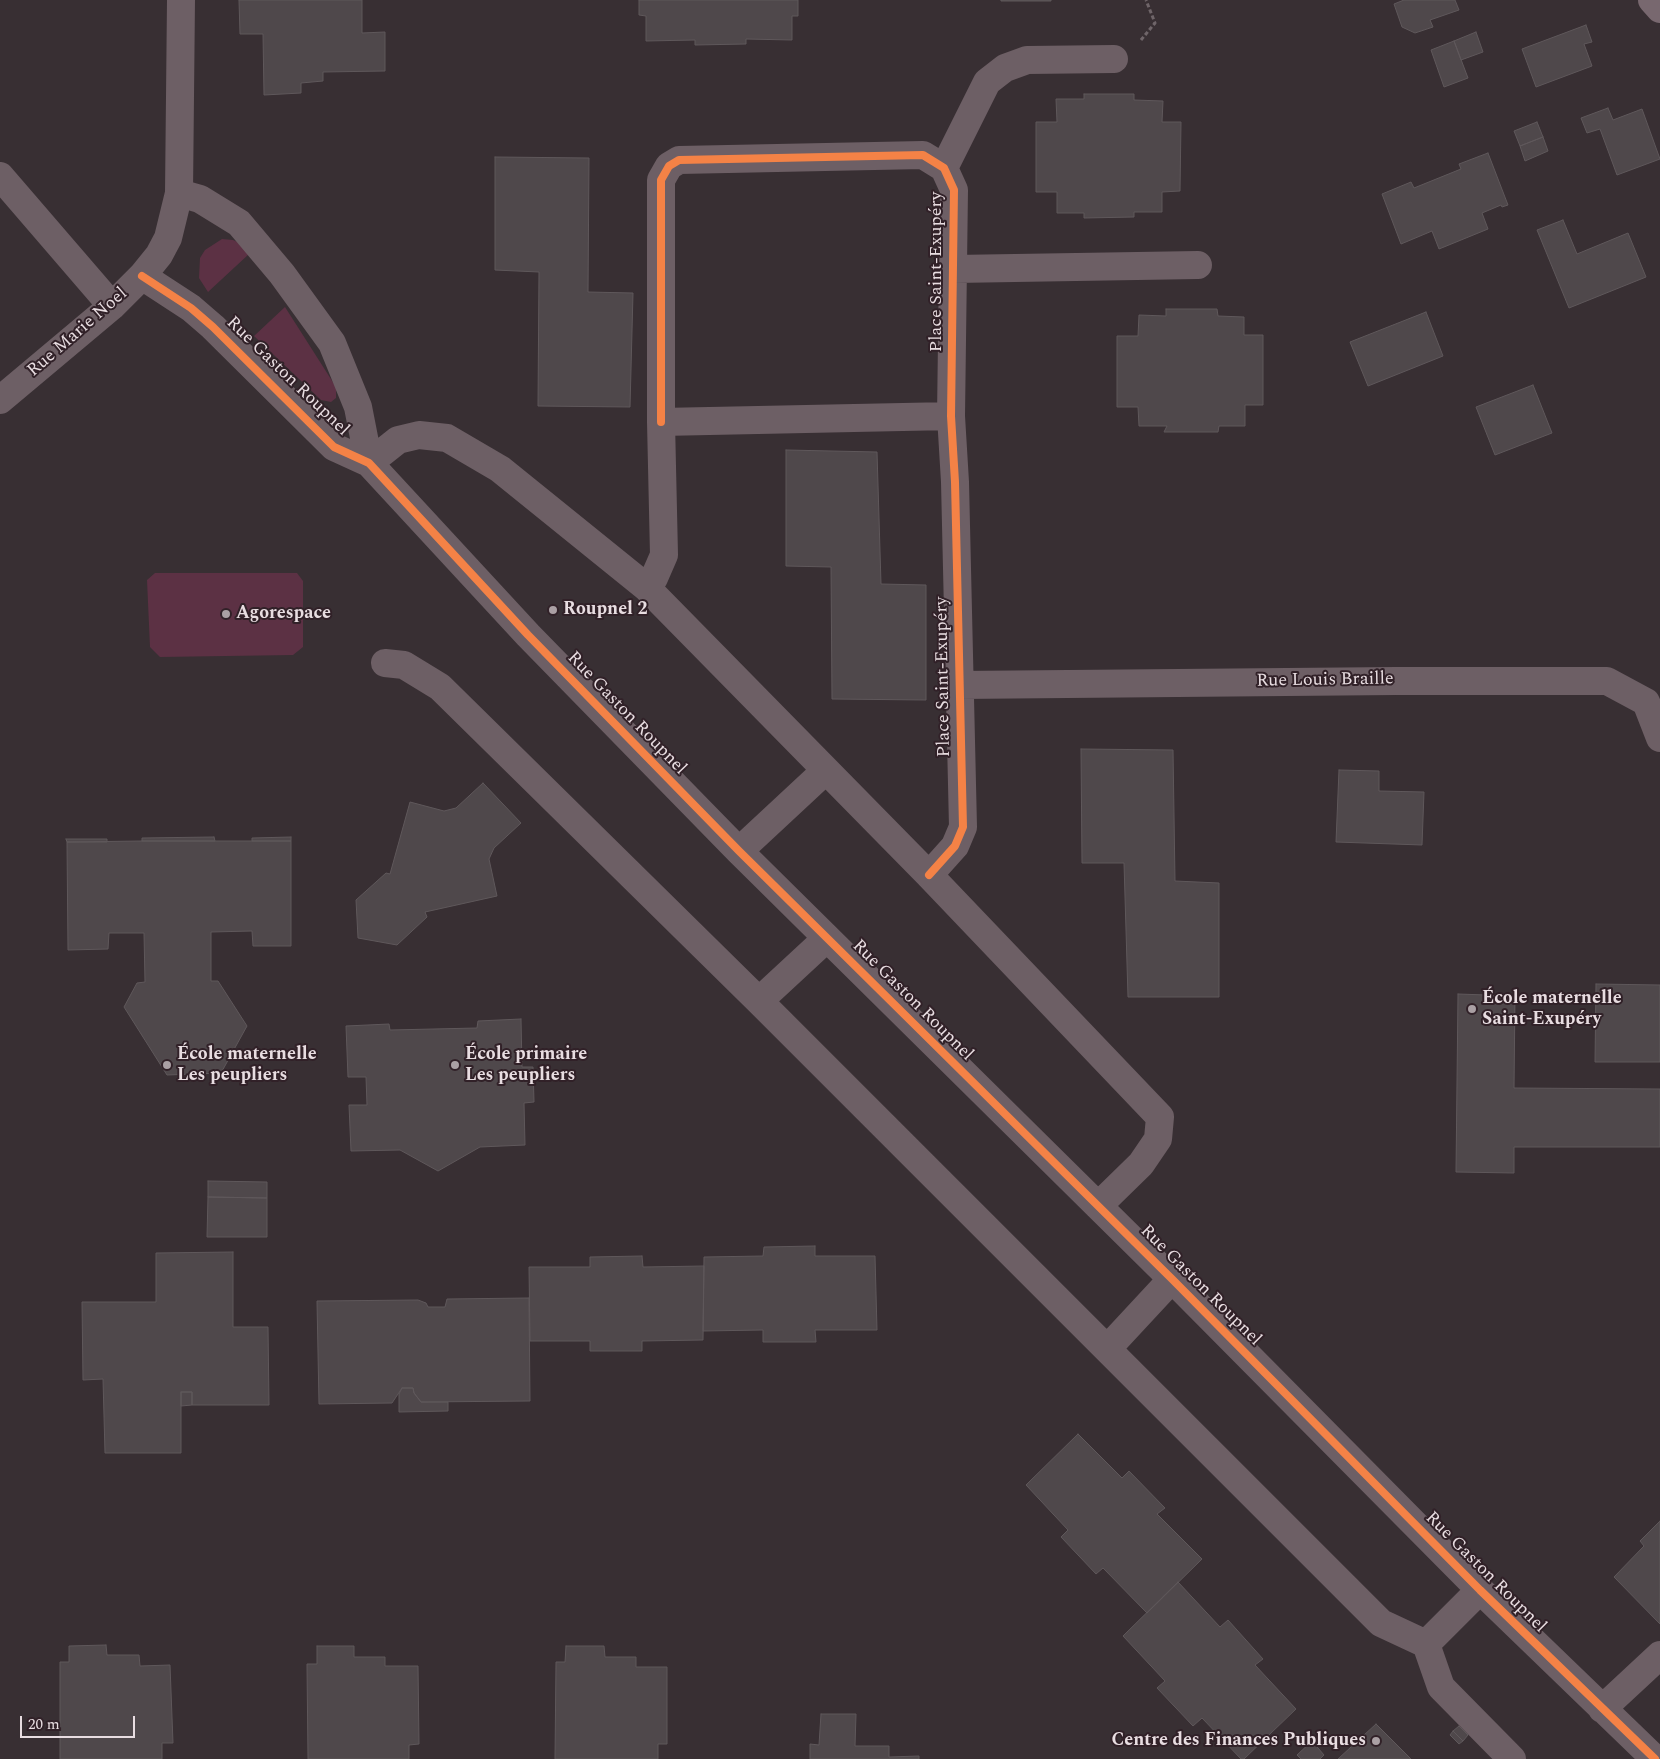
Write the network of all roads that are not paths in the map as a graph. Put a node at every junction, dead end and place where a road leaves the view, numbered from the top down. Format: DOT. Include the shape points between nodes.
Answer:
graph roads {
  1 [pos="181,0"];
  2 [pos="1652,0"];
  3 [pos="1660,9"];
  4 [pos="1114,59"];
  5 [pos="944,168"];
  6 [pos="0,176"];
  7 [pos="178,193"];
  8 [pos="1198,265"];
  9 [pos="954,269"];
  10 [pos="142,276"];
  11 [pos="112,306"];
  12 [pos="0,400"];
  13 [pos="951,416"];
  14 [pos="661,422"];
  15 [pos="368,463"];
  16 [pos="646,588"];
  17 [pos="385,663"];
  18 [pos="960,685"];
  19 [pos="1660,738"];
  20 [pos="825,771"];
  21 [pos="739,851"];
  22 [pos="929,875"];
  23 [pos="827,938"];
  24 [pos="759,1001"];
  25 [pos="1098,1206"];
  26 [pos="1172,1279"];
  27 [pos="1107,1349"];
  28 [pos="1480,1590"];
  29 [pos="1426,1644"];
  30 [pos="1660,1654"];
  31 [pos="1602,1709"];
  32 [pos="1512,1759"];
  33 [pos="1654,1759"];
  1 -- 7 [label="street"];
  2 -- 3 [label="main road"];
  4 -- 5 [label="street, Place Saint-Exupéry" via="1027,60 1005,68 987,82"];
  5 -- 9 [label="street, Place Saint-Exupéry" via="954,190"];
  5 -- 14 [label="street, Place Saint-Exupéry" via="923,155 679,160 669,166 661,180"];
  6 -- 11 [label="street"];
  7 -- 10 [label="street, Rue Marie Noel" via="168,238 159,256"];
  7 -- 15 [label="street, Rue Gaston Roupnel" via="200,199 239,223 282,274 332,343 358,407"];
  8 -- 9 [label="street, Place Saint-Exupéry"];
  9 -- 13 [label="street, Place Saint-Exupéry"];
  10 -- 11 [label="street, Rue Marie Noel"];
  10 -- 15 [label="street, Rue Gaston Roupnel" via="191,308 213,327 334,447"];
  11 -- 12 [label="street, Rue Marie Noel"];
  13 -- 14 [label="street"];
  13 -- 18 [label="street, Place Saint-Exupéry"];
  14 -- 16 [label="street, Place Saint-Exupéry" via="664,555"];
  15 -- 16 [label="street" via="398,440 419,435 447,438 500,469"];
  15 -- 21 [label="street, Rue Gaston Roupnel" via="528,635"];
  16 -- 20 [label="street"];
  17 -- 24 [label="street" via="404,665 440,687"];
  18 -- 19 [label="street, Rue Louis Braille" via="1607,681 1646,702"];
  18 -- 22 [label="street, Place Saint-Exupéry" via="963,827 955,846"];
  20 -- 21 [label="street"];
  20 -- 22 [label="street"];
  21 -- 23 [label="street, Rue Gaston Roupnel"];
  22 -- 25 [label="street" via="1160,1117 1158,1139 1140,1164"];
  23 -- 24 [label="street"];
  23 -- 25 [label="street, Rue Gaston Roupnel"];
  24 -- 27 [label="street"];
  25 -- 26 [label="street, Rue Gaston Roupnel"];
  26 -- 27 [label="street"];
  26 -- 28 [label="street, Rue Gaston Roupnel"];
  27 -- 29 [label="street" via="1381,1623"];
  28 -- 29 [label="street"];
  28 -- 31 [label="street, Rue Gaston Roupnel"];
  29 -- 32 [label="street" via="1441,1687"];
  30 -- 31 [label="street"];
  31 -- 33 [label="street, Rue Gaston Roupnel"];
}
